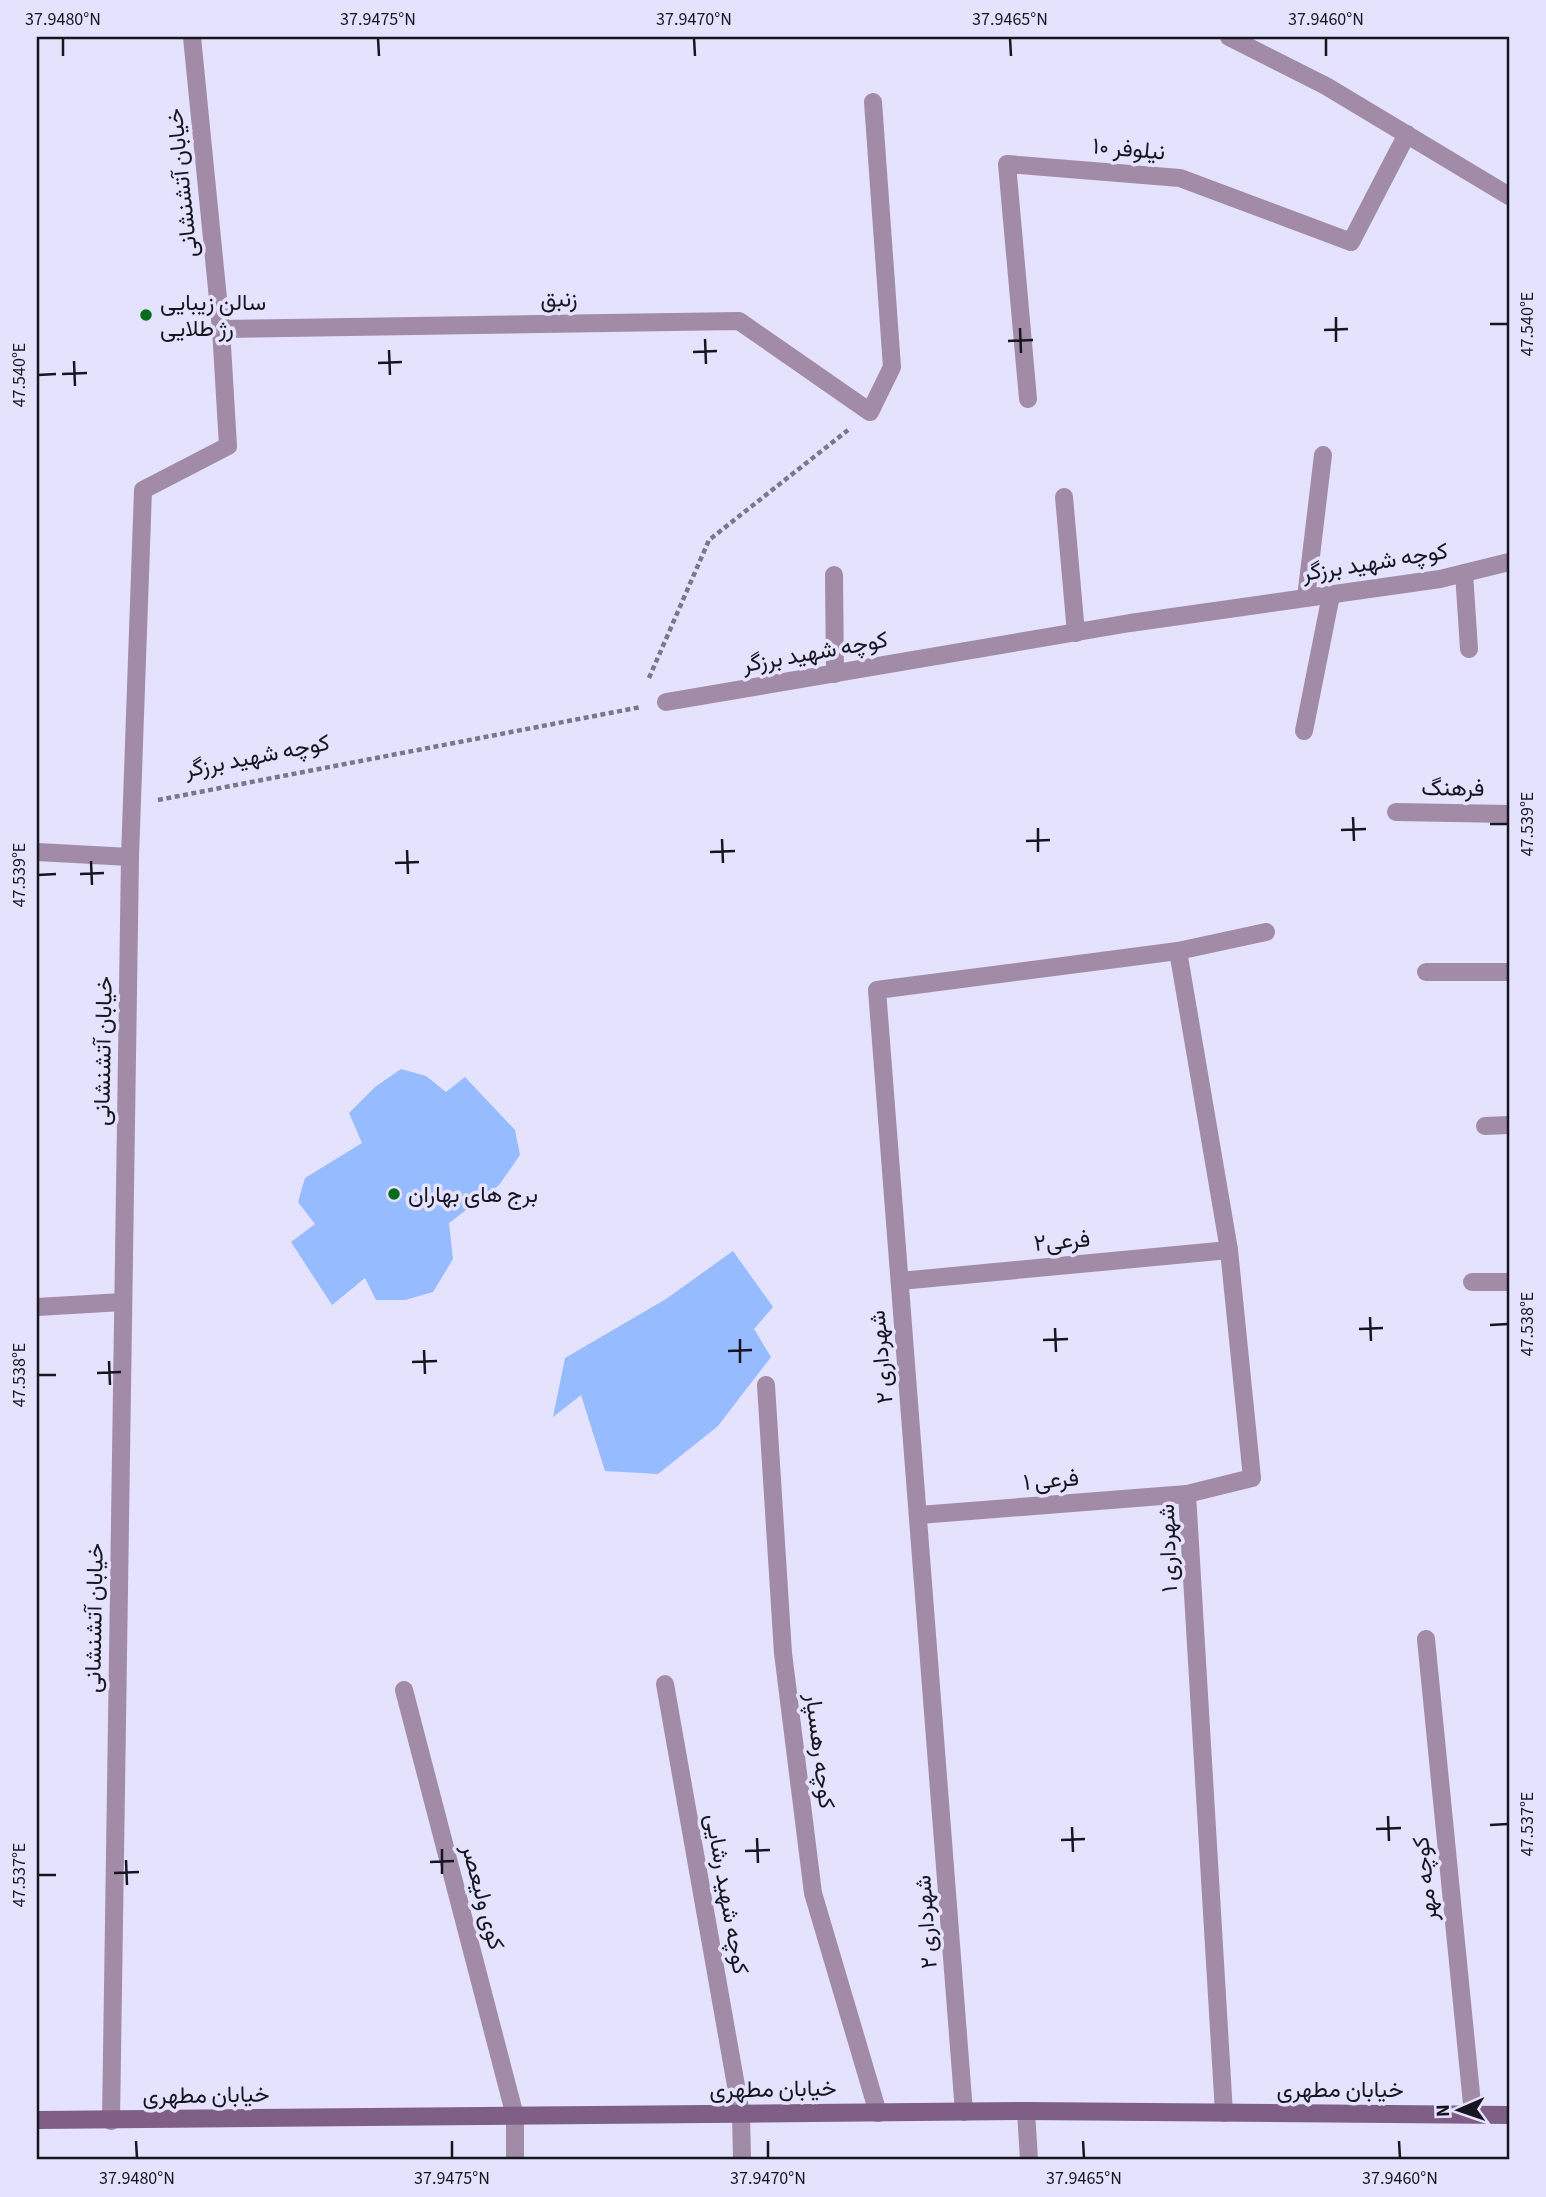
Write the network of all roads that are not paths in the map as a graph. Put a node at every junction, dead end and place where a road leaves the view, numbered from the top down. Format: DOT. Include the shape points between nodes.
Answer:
graph roads {
  1 [pos="192,37"];
  2 [pos="1229,37"];
  3 [pos="873,102"];
  4 [pos="1407,134"];
  5 [pos="1509,196"];
  6 [pos="220,329"];
  7 [pos="1028,399"];
  8 [pos="1323,455"];
  9 [pos="1064,497"];
  10 [pos="1509,562"];
  11 [pos="1464,573"];
  12 [pos="834,575"];
  13 [pos="1331,595"];
  14 [pos="1306,598"];
  15 [pos="1076,633"];
  16 [pos="1469,649"];
  17 [pos="835,674"];
  18 [pos="666,702"];
  19 [pos="1304,731"];
  20 [pos="1396,812"];
  21 [pos="1509,814"];
  22 [pos="37,852"];
  23 [pos="130,857"];
  24 [pos="1266,932"];
  25 [pos="1178,951"];
  26 [pos="1426,972"];
  27 [pos="1509,972"];
  28 [pos="1509,1125"];
  29 [pos="1485,1126"];
  30 [pos="1229,1250"];
  31 [pos="900,1281"];
  32 [pos="1472,1282"];
  33 [pos="1509,1282"];
  34 [pos="123,1302"];
  35 [pos="37,1307"];
  36 [pos="766,1385"];
  37 [pos="1187,1494"];
  38 [pos="919,1515"];
  39 [pos="1426,1639"];
  40 [pos="664,1684"];
  41 [pos="404,1690"];
  42 [pos="1026,2111"];
  43 [pos="964,2112"];
  44 [pos="878,2113"];
  45 [pos="1224,2113"];
  46 [pos="741,2114"];
  47 [pos="1474,2114"];
  48 [pos="1509,2115"];
  49 [pos="515,2116"];
  50 [pos="37,2120"];
  51 [pos="111,2120"];
  52 [pos="515,2160"];
  53 [pos="742,2160"];
  54 [pos="1029,2160"];
  1 -- 6 [label="street, خیابان آتشنشانی"];
  2 -- 4 [label="street"];
  3 -- 6 [label="street, زنبق" via="892,367 870,412 739,321"];
  4 -- 5 [label="street"];
  4 -- 7 [label="street, نیلوفر ۱۰" via="1351,242 1180,178 1007,164"];
  6 -- 23 [label="street, خیابان آتشنشانی" via="228,446 144,490"];
  8 -- 14 [label="street"];
  9 -- 15 [label="street"];
  10 -- 11 [label="street, کوچه شهید برزگر"];
  11 -- 13 [label="street, کوچه شهید برزگر"];
  11 -- 16 [label="street"];
  12 -- 17 [label="street"];
  13 -- 14 [label="street, کوچه شهید برزگر"];
  13 -- 19 [label="street"];
  14 -- 15 [label="street, کوچه شهید برزگر"];
  15 -- 17 [label="street, کوچه شهید برزگر"];
  17 -- 18 [label="street, کوچه شهید برزگر"];
  20 -- 21 [label="street, فرهنگ"];
  22 -- 23 [label="street"];
  23 -- 34 [label="street, خیابان آتشنشانی"];
  24 -- 25 [label="street, شهرداری ۲"];
  25 -- 30 [label="street, شهرداری ۱"];
  25 -- 31 [label="street, شهرداری ۲" via="877,990"];
  26 -- 27 [label="street"];
  28 -- 29 [label="street"];
  30 -- 31 [label="street, فرعی۲"];
  30 -- 37 [label="street, شهرداری ۱" via="1252,1478"];
  31 -- 38 [label="street, شهرداری ۲"];
  32 -- 33 [label="street"];
  34 -- 35 [label="street"];
  34 -- 51 [label="street, خیابان آتشنشانی"];
  36 -- 44 [label="street, کوچه رهسپار" via="783,1653 813,1894"];
  37 -- 38 [label="street, فرعی ۱"];
  37 -- 45 [label="street, شهرداری ۱"];
  38 -- 43 [label="street, شهرداری ۲"];
  39 -- 47 [label="street, کوچه مهر"];
  40 -- 46 [label="street, کوچه شهید رشایی"];
  41 -- 49 [label="street, کوی ولیعصر"];
  42 -- 43 [label="main road, خیابان مطهری"];
  42 -- 45 [label="main road, خیابان مطهری"];
  42 -- 54 [label="street"];
  43 -- 44 [label="main road, خیابان مطهری"];
  44 -- 46 [label="main road, خیابان مطهری"];
  45 -- 47 [label="main road, خیابان مطهری"];
  46 -- 49 [label="main road, خیابان مطهری"];
  46 -- 53 [label="street, کوچه شهید رشایی"];
  47 -- 48 [label="main road, خیابان مطهری"];
  49 -- 51 [label="main road, خیابان مطهری"];
  49 -- 52 [label="street, کوی ولیعصر"];
  50 -- 51 [label="main road, خیابان مطهری"];
}
